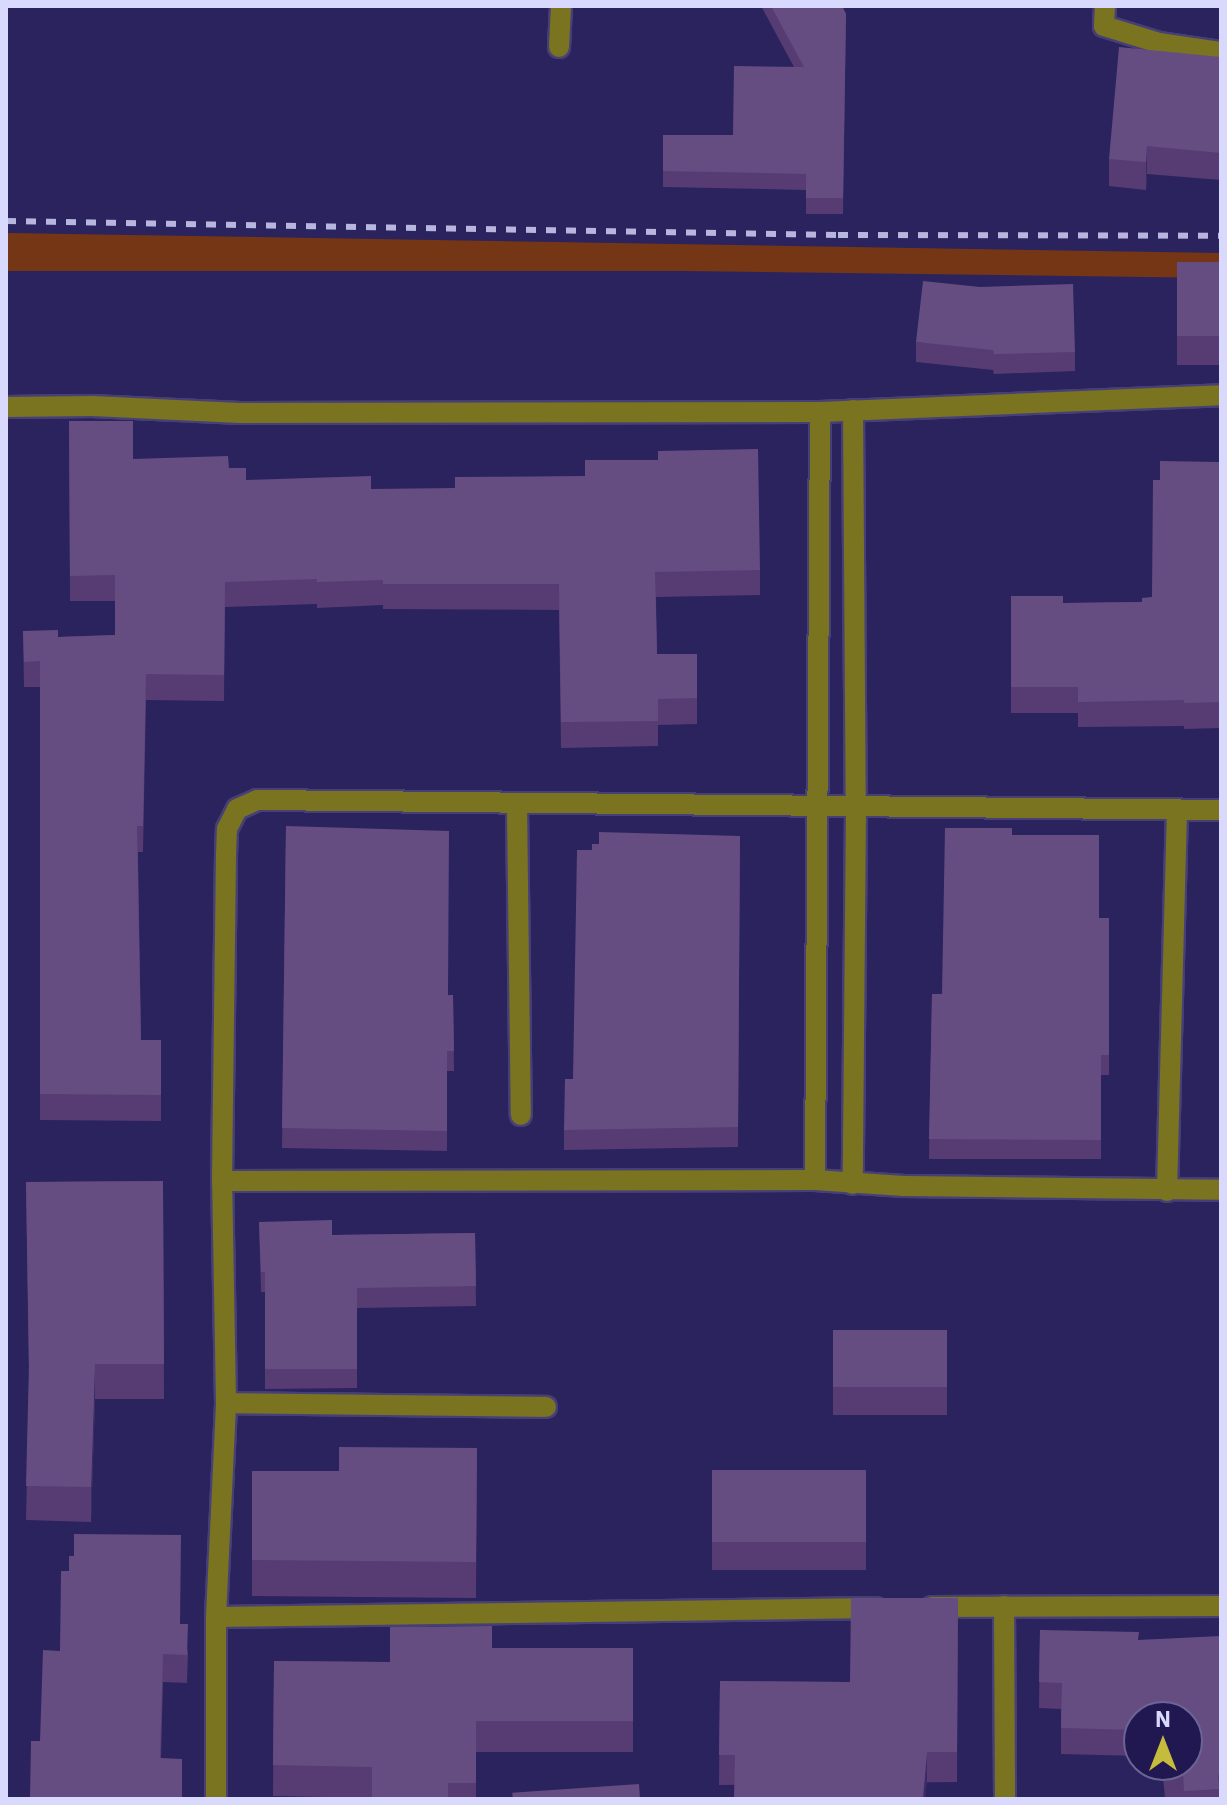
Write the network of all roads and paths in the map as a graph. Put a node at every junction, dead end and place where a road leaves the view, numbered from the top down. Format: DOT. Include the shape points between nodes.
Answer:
graph roads {
  1 [pos="561,6"];
  2 [pos="1105,6"];
  3 [pos="559,47"];
  4 [pos="1221,52"];
  5 [pos="1221,395"];
  6 [pos="6,407"];
  7 [pos="853,410"];
  8 [pos="820,412"];
  9 [pos="818,804"];
  10 [pos="517,805"];
  11 [pos="856,808"];
  12 [pos="1221,810"];
  13 [pos="1177,811"];
  14 [pos="521,1115"];
  15 [pos="815,1180"];
  16 [pos="222,1181"];
  17 [pos="853,1184"];
  18 [pos="1221,1190"];
  19 [pos="1167,1191"];
  20 [pos="226,1403"];
  21 [pos="546,1407"];
  22 [pos="1004,1606"];
  23 [pos="1221,1606"];
  24 [pos="216,1617"];
  25 [pos="216,1799"];
  26 [pos="1005,1799"];
  1 -- 3 [label="street"];
  2 -- 4 [label="street" via="1104,26 1159,43"];
  5 -- 7 [label="street"];
  6 -- 8 [label="street" via="240,413"];
  7 -- 8 [label="street"];
  7 -- 11 [label="street"];
  8 -- 9 [label="street"];
  9 -- 10 [label="street"];
  9 -- 11 [label="street"];
  9 -- 15 [label="street"];
  10 -- 14 [label="street"];
  10 -- 16 [label="street" via="257,800 237,809 227,829"];
  11 -- 13 [label="street"];
  11 -- 17 [label="street"];
  12 -- 13 [label="street"];
  13 -- 19 [label="street"];
  15 -- 16 [label="street"];
  15 -- 17 [label="street"];
  16 -- 20 [label="street"];
  17 -- 19 [label="street"];
  18 -- 19 [label="street"];
  20 -- 21 [label="street"];
  20 -- 24 [label="street"];
  22 -- 23 [label="street"];
  22 -- 24 [label="street"];
  22 -- 26 [label="street"];
  24 -- 25 [label="street"];
}
